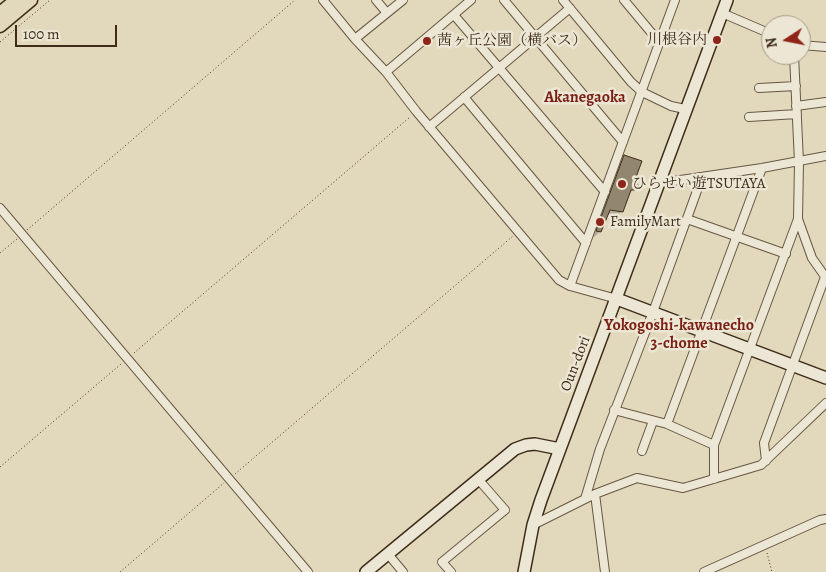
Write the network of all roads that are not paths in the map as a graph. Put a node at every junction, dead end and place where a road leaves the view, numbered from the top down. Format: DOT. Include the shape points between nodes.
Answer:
graph roads {
  1 [pos="16,0"];
  2 [pos="31,0"];
  3 [pos="323,0"];
  4 [pos="376,0"];
  5 [pos="403,0"];
  6 [pos="471,0"];
  7 [pos="504,0"];
  8 [pos="564,0"];
  9 [pos="624,0"];
  10 [pos="675,0"];
  11 [pos="727,0"];
  12 [pos="570,8"];
  13 [pos="0,13"];
  14 [pos="387,13"];
  15 [pos="722,13"];
  16 [pos="454,15"];
  17 [pos="0,26"];
  18 [pos="761,30"];
  19 [pos="535,37"];
  20 [pos="355,39"];
  21 [pos="660,43"];
  22 [pos="811,46"];
  23 [pos="826,47"];
  24 [pos="795,65"];
  25 [pos="499,68"];
  26 [pos="386,72"];
  27 [pos="796,86"];
  28 [pos="759,88"];
  29 [pos="642,92"];
  30 [pos="464,97"];
  31 [pos="826,102"];
  32 [pos="685,108"];
  33 [pos="797,110"];
  34 [pos="748,117"];
  35 [pos="429,127"];
  36 [pos="623,142"];
  37 [pos="826,156"];
  38 [pos="799,162"];
  39 [pos="762,168"];
  40 [pos="702,177"];
  41 [pos="660,183"];
  42 [pos="605,192"];
  43 [pos="0,208"];
  44 [pos="687,219"];
  45 [pos="798,219"];
  46 [pos="736,238"];
  47 [pos="586,242"];
  48 [pos="786,254"];
  49 [pos="825,277"];
  50 [pos="570,286"];
  51 [pos="617,298"];
  52 [pos="653,312"];
  53 [pos="702,331"];
  54 [pos="750,349"];
  55 [pos="793,366"];
  56 [pos="826,378"];
  57 [pos="825,406"];
  58 [pos="614,410"];
  59 [pos="653,421"];
  60 [pos="667,424"];
  61 [pos="714,445"];
  62 [pos="560,449"];
  63 [pos="642,451"];
  64 [pos="766,461"];
  65 [pos="478,479"];
  66 [pos="714,479"];
  67 [pos="595,494"];
  68 [pos="585,499"];
  69 [pos="826,520"];
  70 [pos="533,525"];
  71 [pos="388,554"];
  72 [pos="308,572"];
  73 [pos="366,572"];
  74 [pos="403,572"];
  75 [pos="451,572"];
  76 [pos="524,572"];
  77 [pos="605,572"];
  78 [pos="704,572"];
  1 -- 13 [label="main road"];
  2 -- 17 [label="main road"];
  3 -- 20 [label="street"];
  4 -- 14 [label="street"];
  5 -- 14 [label="street"];
  6 -- 16 [label="street"];
  7 -- 19 [label="street"];
  8 -- 12 [label="street"];
  9 -- 21 [label="street"];
  10 -- 21 [label="street"];
  11 -- 15 [label="main road, Oun-dori"];
  12 -- 19 [label="street"];
  12 -- 29 [label="street"];
  14 -- 20 [label="street"];
  15 -- 18 [label="street"];
  15 -- 32 [label="main road, Oun-dori"];
  16 -- 25 [label="street"];
  16 -- 26 [label="street"];
  19 -- 25 [label="street"];
  19 -- 36 [label="street"];
  20 -- 26 [label="street"];
  21 -- 29 [label="street"];
  22 -- 23 [label="street"];
  24 -- 27 [label="street"];
  25 -- 30 [label="street"];
  25 -- 42 [label="street"];
  26 -- 35 [label="street"];
  27 -- 28 [label="street"];
  27 -- 33 [label="street"];
  29 -- 32 [label="street" via="671,106"];
  29 -- 36 [label="street"];
  30 -- 35 [label="street"];
  30 -- 47 [label="street"];
  31 -- 33 [label="street"];
  32 -- 41 [label="main road, Oun-dori"];
  33 -- 34 [label="street"];
  33 -- 38 [label="street"];
  35 -- 50 [label="street" via="559,280"];
  36 -- 42 [label="street"];
  37 -- 38 [label="street"];
  38 -- 39 [label="street"];
  38 -- 45 [label="street"];
  39 -- 40 [label="street"];
  39 -- 46 [label="street"];
  40 -- 41 [label="street"];
  40 -- 44 [label="street"];
  41 -- 51 [label="main road, Oun-dori"];
  42 -- 47 [label="street"];
  43 -- 72 [label="street"];
  44 -- 46 [label="street"];
  44 -- 52 [label="street"];
  45 -- 48 [label="street"];
  45 -- 49 [label="street" via="812,258"];
  46 -- 48 [label="street"];
  46 -- 53 [label="street"];
  47 -- 50 [label="street"];
  48 -- 54 [label="street"];
  49 -- 55 [label="street"];
  50 -- 51 [label="street"];
  51 -- 52 [label="main road"];
  51 -- 62 [label="main road, Oun-dori"];
  52 -- 53 [label="main road"];
  52 -- 58 [label="street"];
  53 -- 54 [label="main road"];
  53 -- 60 [label="street"];
  54 -- 55 [label="main road"];
  54 -- 61 [label="street"];
  55 -- 56 [label="main road"];
  55 -- 64 [label="street" via="764,443"];
  57 -- 64 [label="street"];
  58 -- 59 [label="street"];
  58 -- 68 [label="street"];
  59 -- 60 [label="street"];
  59 -- 63 [label="street"];
  60 -- 61 [label="street"];
  61 -- 66 [label="street"];
  62 -- 65 [label="main road" via="541,444 520,447"];
  62 -- 70 [label="main road, Oun-dori"];
  64 -- 66 [label="street"];
  65 -- 71 [label="main road"];
  65 -- 75 [label="street" via="505,510 442,562"];
  66 -- 67 [label="street" via="683,488 636,478"];
  67 -- 68 [label="street"];
  67 -- 77 [label="street"];
  68 -- 70 [label="street"];
  69 -- 78 [label="street"];
  70 -- 76 [label="main road, Oun-dori"];
  71 -- 73 [label="main road"];
  71 -- 74 [label="street"];
}
